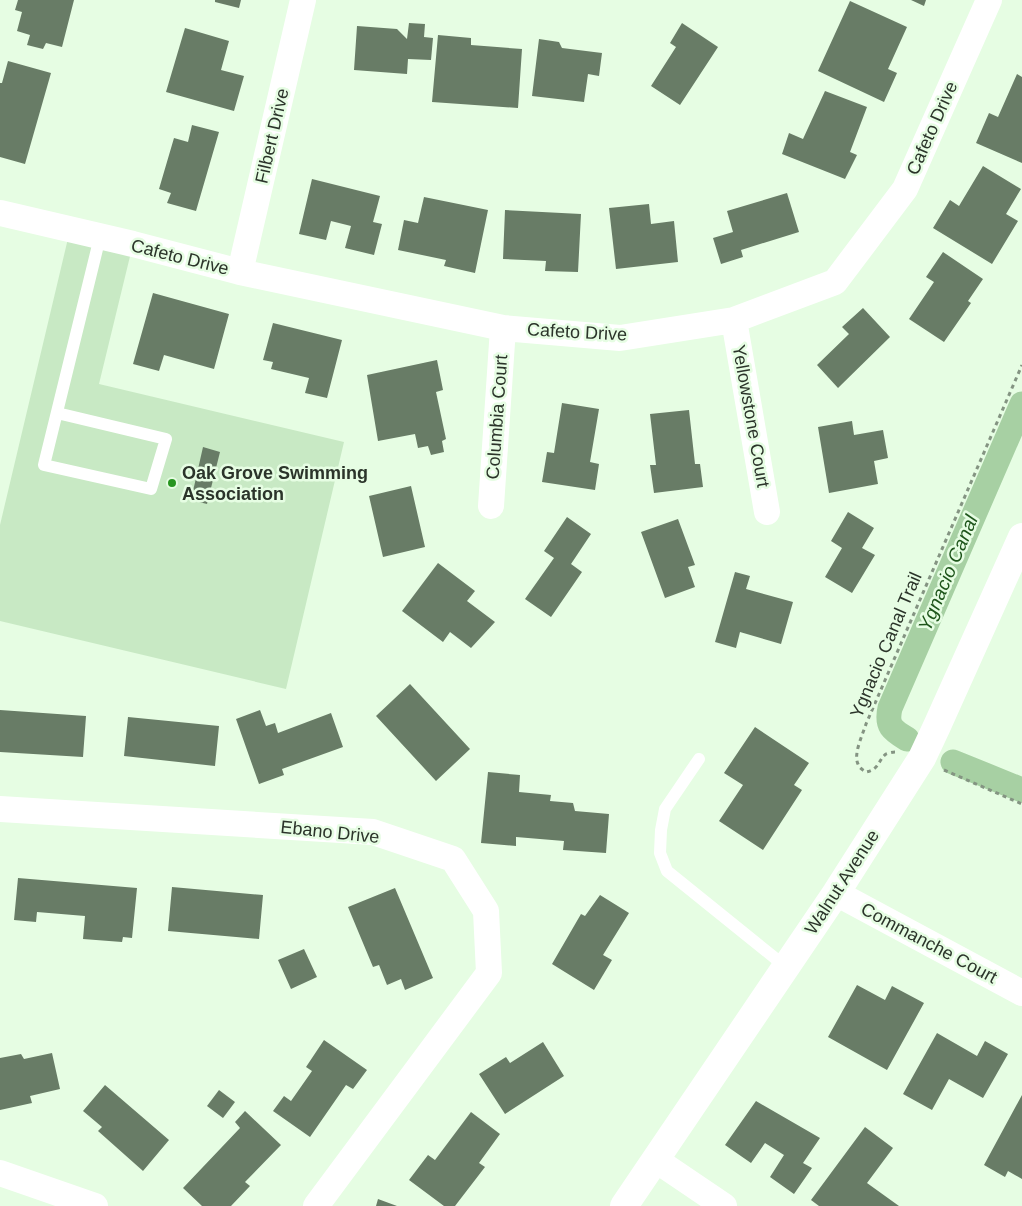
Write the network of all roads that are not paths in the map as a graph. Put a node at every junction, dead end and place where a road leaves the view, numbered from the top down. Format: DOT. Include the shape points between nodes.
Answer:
graph roads {
  1 [pos="303,0"];
  2 [pos="989,0"];
  3 [pos="0,213"];
  4 [pos="100,237"];
  5 [pos="240,272"];
  6 [pos="734,320"];
  7 [pos="503,328"];
  8 [pos="57,413"];
  9 [pos="490,506"];
  10 [pos="767,512"];
  11 [pos="1022,537"];
  12 [pos="699,759"];
  13 [pos="0,809"];
  14 [pos="836,893"];
  15 [pos="786,967"];
  16 [pos="1022,993"];
  17 [pos="656,1160"];
  18 [pos="0,1173"];
  19 [pos="95,1206"];
  20 [pos="316,1206"];
  21 [pos="624,1206"];
  22 [pos="724,1206"];
  1 -- 5 [label="street, Filbert Drive"];
  2 -- 6 [label="street, Cafeto Drive" via="905,189 835,282"];
  3 -- 4 [label="street, Cafeto Drive"];
  4 -- 5 [label="street, Cafeto Drive"];
  4 -- 8 [label="lane"];
  5 -- 7 [label="street, Cafeto Drive"];
  6 -- 7 [label="street, Cafeto Drive" via="620,338"];
  6 -- 10 [label="street, Yellowstone Court"];
  7 -- 9 [label="street, Columbia Court"];
  8 -- 8 [label="lane" via="44,465 151,489 166,439"];
  11 -- 14 [label="street, Walnut Avenue" via="922,758"];
  12 -- 15 [label="lane" via="665,809 660,853 667,871"];
  13 -- 20 [label="street, Ebano Drive" via="373,832 453,859 486,911 489,973"];
  14 -- 15 [label="street, Walnut Avenue"];
  14 -- 16 [label="street, Commanche Court"];
  15 -- 17 [label="street, Walnut Avenue"];
  17 -- 21 [label="street, Walnut Avenue"];
  17 -- 22 [label="street"];
  18 -- 19 [label="street"];
}
